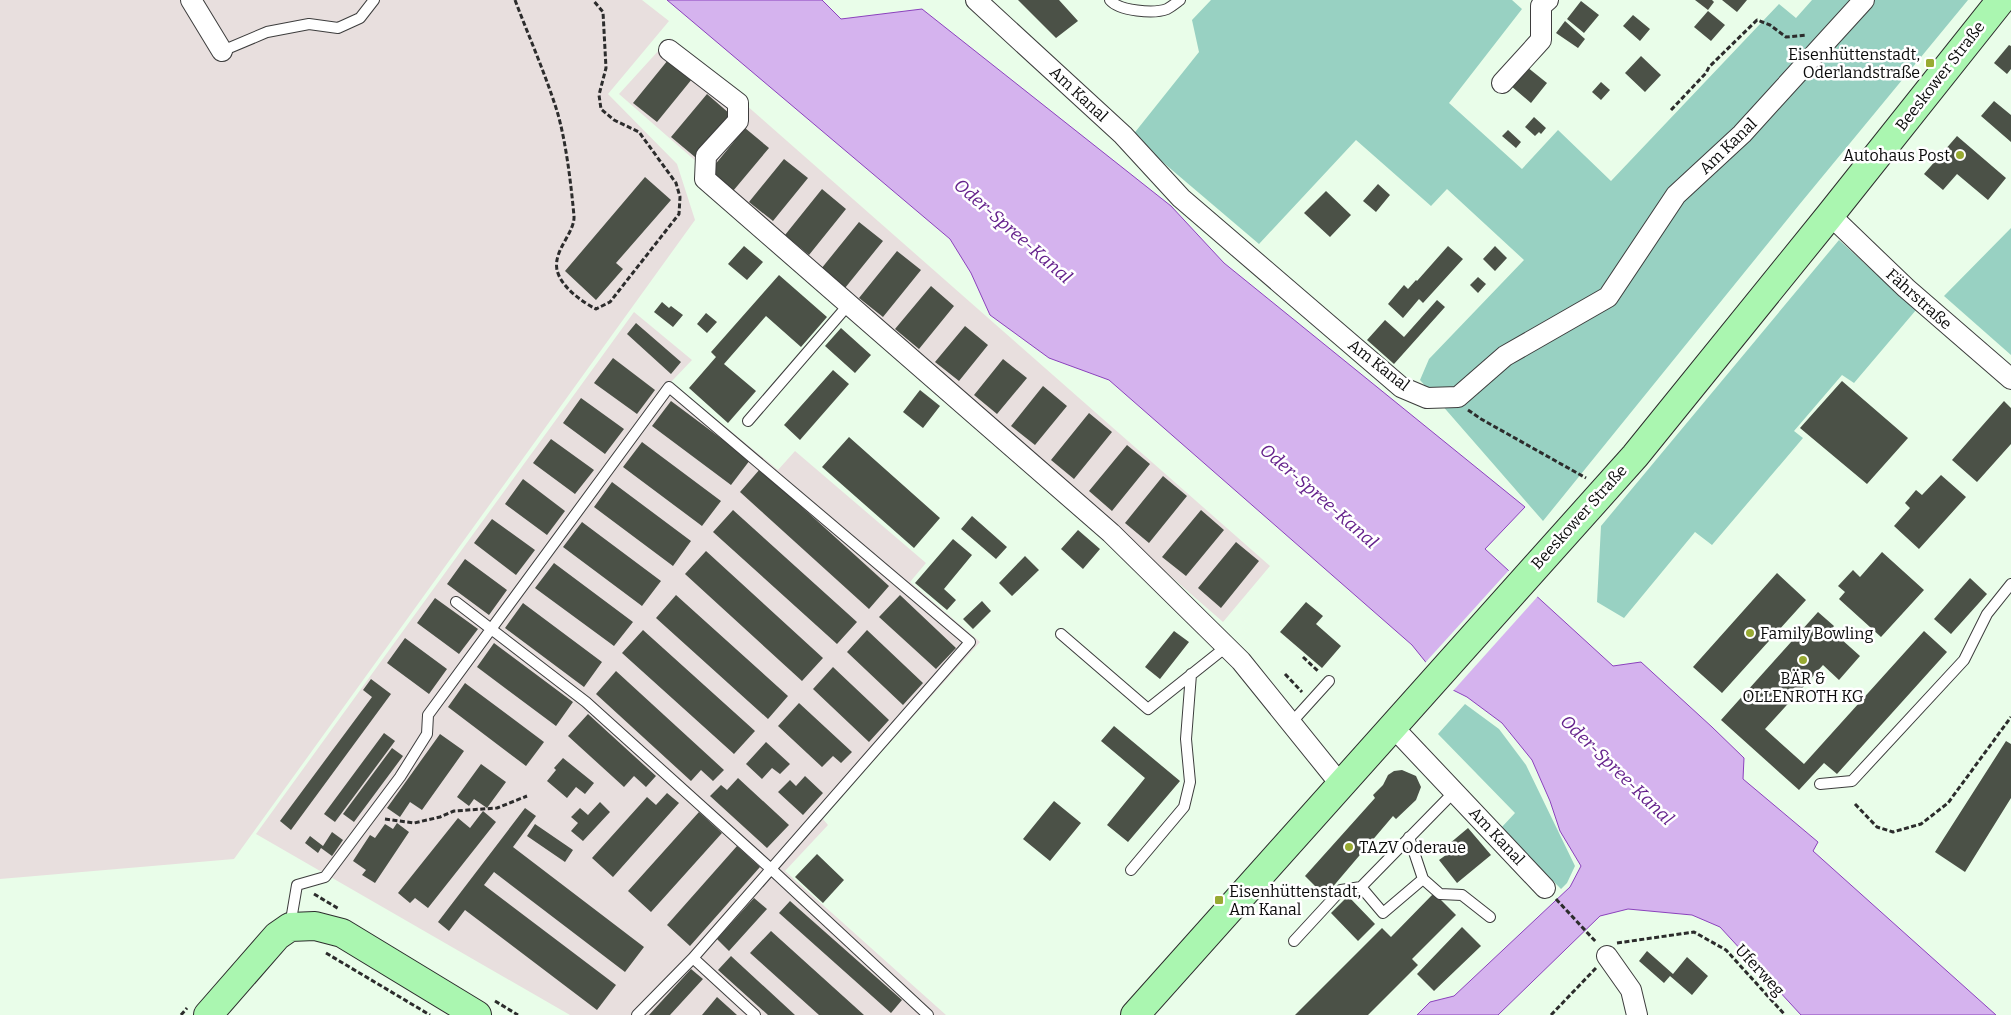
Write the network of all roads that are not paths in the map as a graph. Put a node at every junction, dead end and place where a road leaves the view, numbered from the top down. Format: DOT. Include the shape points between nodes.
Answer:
graph roads {
  1 [pos="191,0"];
  2 [pos="374,0"];
  3 [pos="976,0"];
  4 [pos="1110,0"];
  5 [pos="1180,0"];
  6 [pos="1548,0"];
  7 [pos="1864,0"];
  8 [pos="2001,0"];
  9 [pos="669,50"];
  10 [pos="222,51"];
  11 [pos="1502,83"];
  12 [pos="1830,215"];
  13 [pos="849,304"];
  14 [pos="2011,379"];
  15 [pos="748,422"];
  16 [pos="2011,584"];
  17 [pos="456,602"];
  18 [pos="491,629"];
  19 [pos="1061,634"];
  20 [pos="1226,647"];
  21 [pos="1191,674"];
  22 [pos="1329,681"];
  23 [pos="1291,723"];
  24 [pos="1393,727"];
  25 [pos="1820,784"];
  26 [pos="1341,785"];
  27 [pos="1455,791"];
  28 [pos="1410,837"];
  29 [pos="771,869"];
  30 [pos="1131,870"];
  31 [pos="1423,879"];
  32 [pos="1361,887"];
  33 [pos="1546,888"];
  34 [pos="1490,917"];
  35 [pos="290,927"];
  36 [pos="1294,940"];
  37 [pos="1605,948"];
  38 [pos="693,958"];
  39 [pos="1638,1014"];
  40 [pos="208,1015"];
  41 [pos="477,1015"];
  42 [pos="637,1015"];
  43 [pos="755,1015"];
  44 [pos="928,1015"];
  45 [pos="1135,1015"];
  1 -- 10 [label="street"];
  2 -- 10 [label="lane" via="360,18 338,28 309,24 267,32"];
  3 -- 7 [label="street, Am Kanal" via="1123,135 1181,198 1401,387 1427,398 1458,397 1505,356 1608,297 1676,195 1742,134"];
  4 -- 5 [label="lane" via="1133,11 1166,10"];
  6 -- 11 [label="street" via="1541,6 1541,40"];
  8 -- 12 [label="street, Beeskower Straße"];
  9 -- 13 [label="street" via="738,104 738,121 706,156 705,179"];
  12 -- 14 [label="street, Fährstraße" via="1906,288"];
  12 -- 24 [label="street, Beeskower Straße" via="1635,456"];
  13 -- 15 [label="lane"];
  13 -- 20 [label="street" via="1111,533"];
  16 -- 25 [label="lane" via="1987,614 1964,660 1852,781"];
  17 -- 18 [label="lane"];
  18 -- 29 [label="lane" via="586,702"];
  18 -- 29 [label="lane" via="669,387 970,642"];
  18 -- 35 [label="lane" via="428,716 427,734 367,822 325,877 297,885"];
  19 -- 21 [label="lane" via="1148,709"];
  20 -- 21 [label="lane"];
  20 -- 23 [label="street"];
  21 -- 30 [label="lane" via="1186,739 1190,782 1184,807"];
  22 -- 23 [label="lane"];
  23 -- 26 [label="street"];
  24 -- 26 [label="street, Beeskower Straße"];
  24 -- 27 [label="street, Am Kanal"];
  26 -- 45 [label="street, Beeskower Straße"];
  27 -- 28 [label="lane"];
  27 -- 33 [label="street, Am Kanal"];
  28 -- 31 [label="lane"];
  28 -- 32 [label="lane"];
  29 -- 38 [label="lane"];
  29 -- 44 [label="lane"];
  31 -- 32 [label="lane" via="1383,913"];
  31 -- 34 [label="lane" via="1440,894 1462,895"];
  32 -- 36 [label="lane" via="1341,890"];
  35 -- 40 [label="street" via="277,936"];
  35 -- 41 [label="street" via="315,926 342,933"];
  37 -- 39 [label="street" via="1631,990"];
  38 -- 42 [label="lane"];
  38 -- 43 [label="lane"];
}
